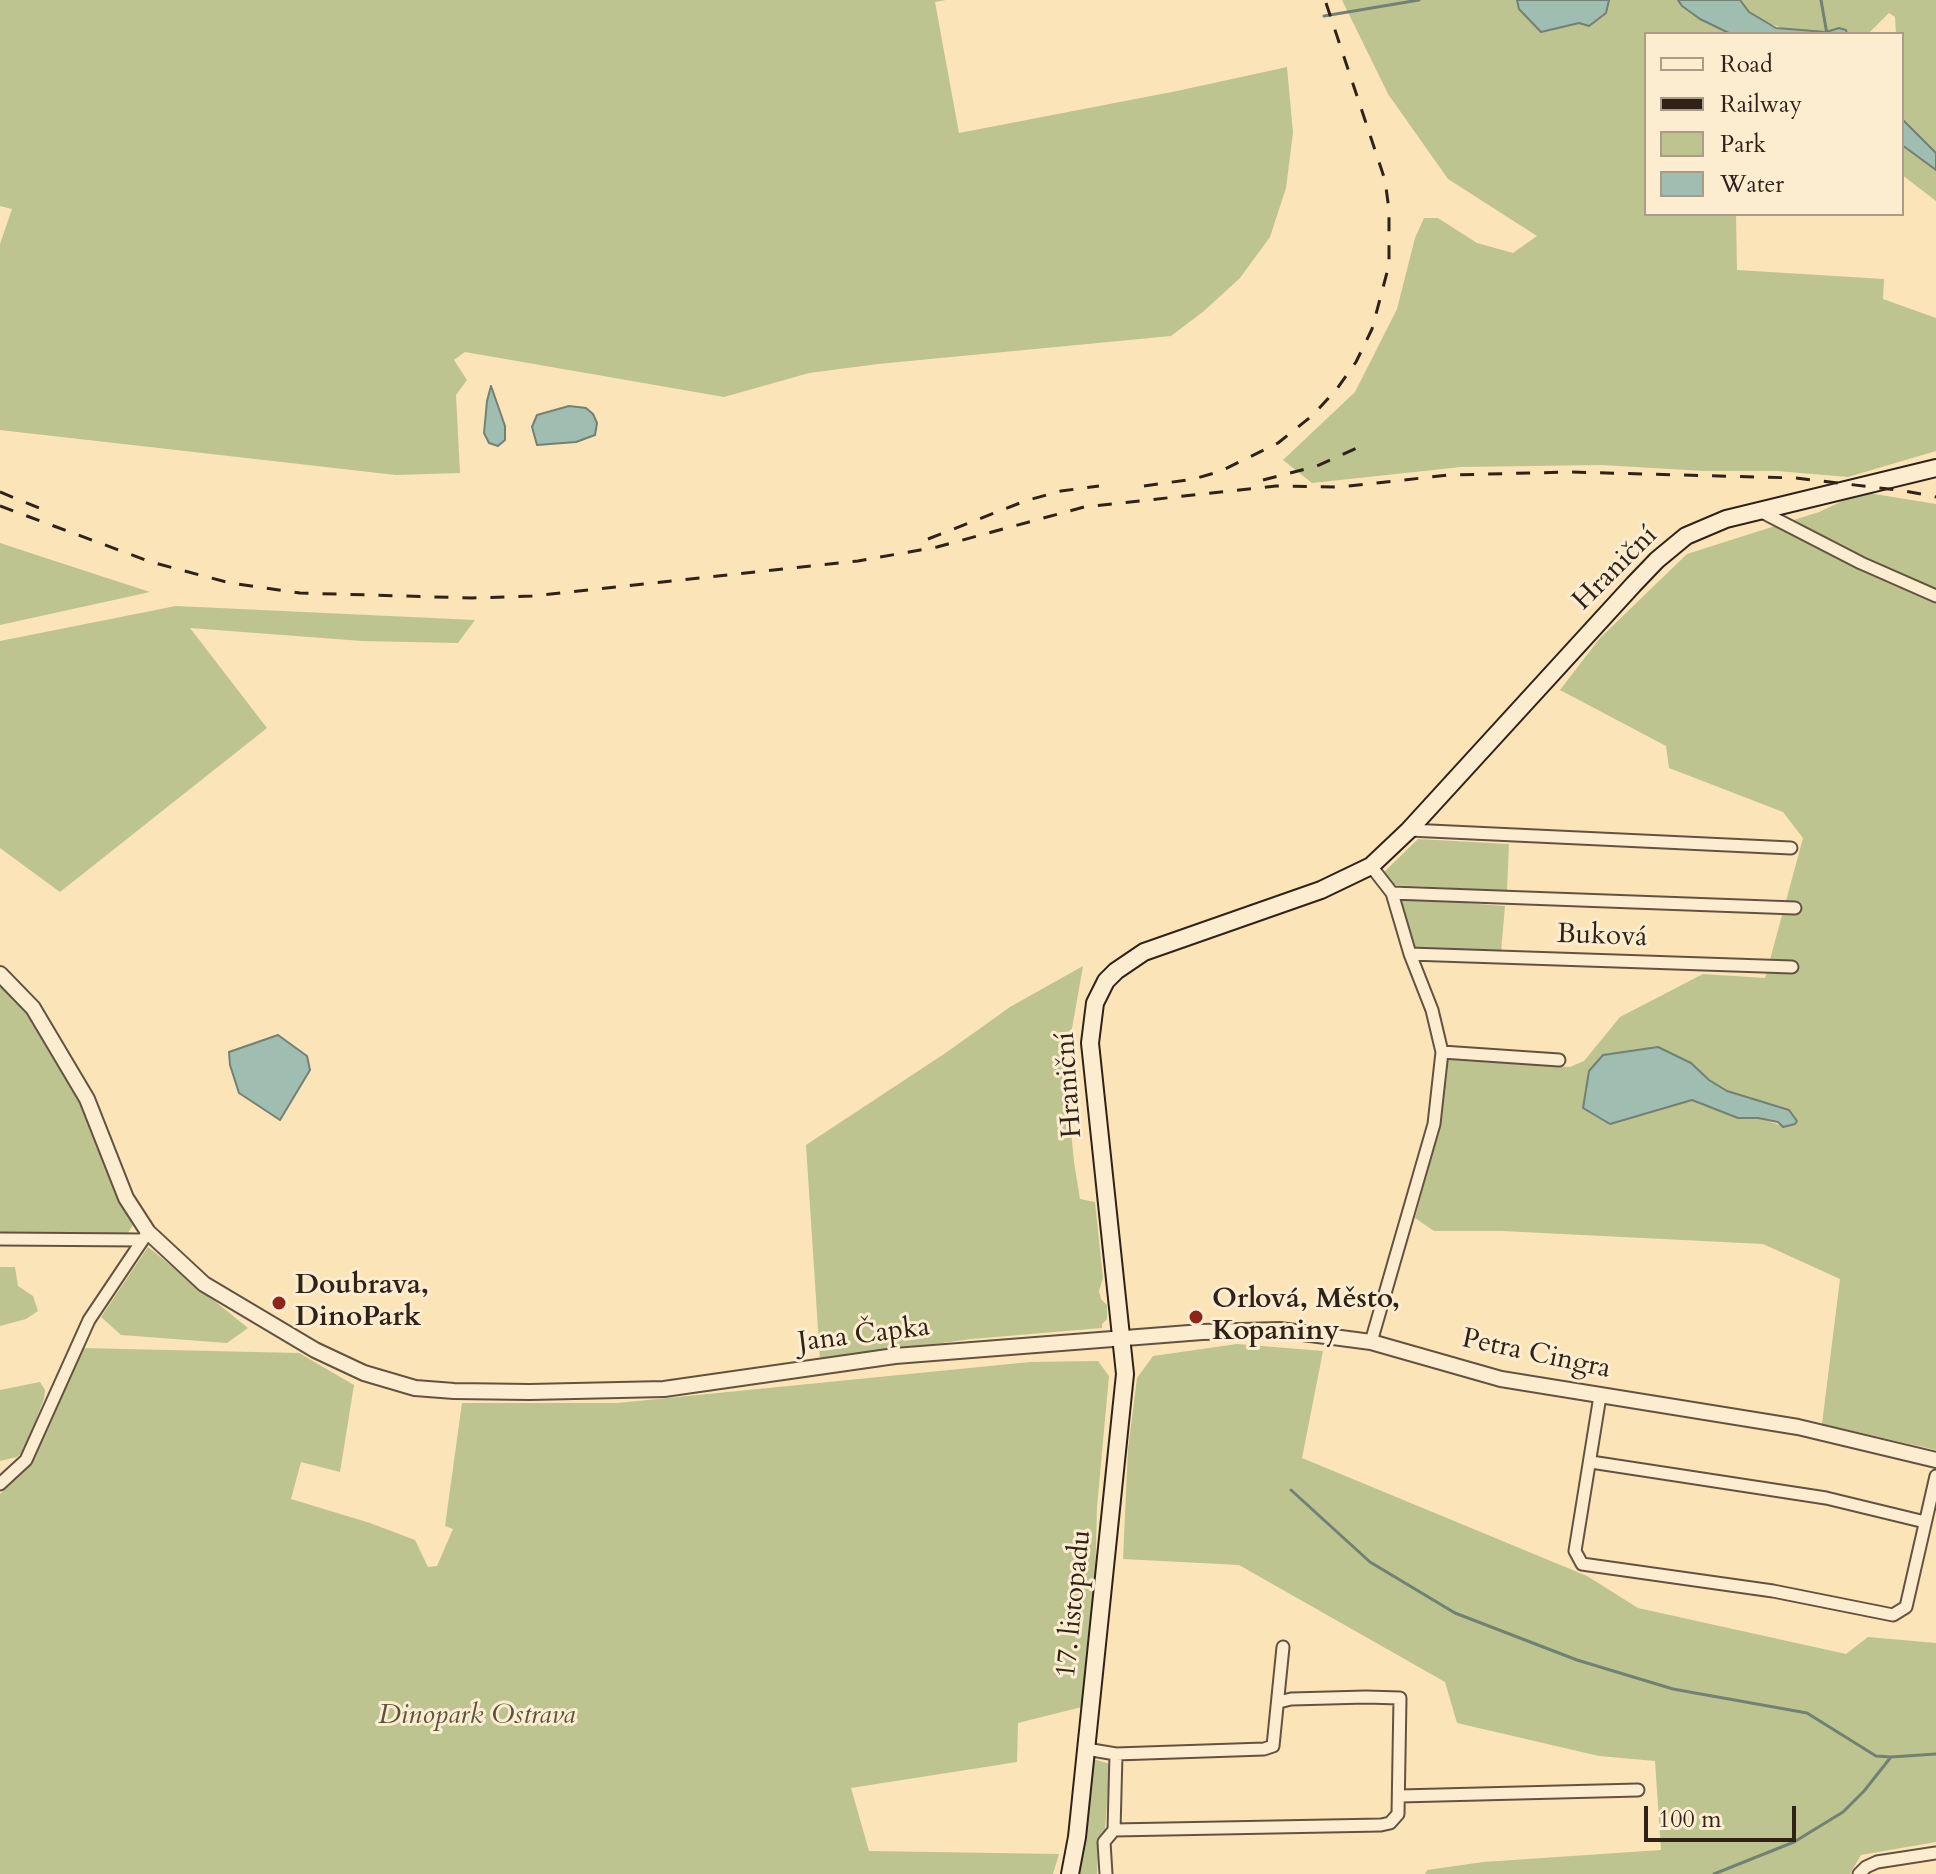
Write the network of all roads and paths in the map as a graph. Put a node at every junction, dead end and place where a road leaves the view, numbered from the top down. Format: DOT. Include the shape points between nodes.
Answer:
graph roads {
  1 [pos="1936,468"];
  2 [pos="1759,511"];
  3 [pos="1936,596"];
  4 [pos="1409,830"];
  5 [pos="1791,848"];
  6 [pos="1371,866"];
  7 [pos="1392,893"];
  8 [pos="1795,908"];
  9 [pos="1410,954"];
  10 [pos="1792,967"];
  11 [pos="0,974"];
  12 [pos="1442,1052"];
  13 [pos="1559,1060"];
  14 [pos="145,1236"];
  15 [pos="0,1239"];
  16 [pos="1123,1338"];
  17 [pos="1371,1342"];
  18 [pos="1600,1396"];
  19 [pos="1936,1460"];
  20 [pos="1591,1462"];
  21 [pos="1936,1476"];
  22 [pos="0,1484"];
  23 [pos="1925,1522"];
  24 [pos="1283,1647"];
  25 [pos="1279,1702"];
  26 [pos="1086,1749"];
  27 [pos="1116,1754"];
  28 [pos="1638,1790"];
  29 [pos="1400,1796"];
  30 [pos="1114,1830"];
  31 [pos="1936,1853"];
  32 [pos="1070,1874"];
  33 [pos="1106,1874"];
  34 [pos="1859,1874"];
  1 -- 2 [label="main road, Hraniční"];
  2 -- 3 [label="street"];
  2 -- 4 [label="main road, Hraniční" via="1698,530 1657,560"];
  4 -- 5 [label="street"];
  4 -- 6 [label="main road, Hraniční"];
  6 -- 7 [label="street"];
  6 -- 16 [label="main road, Hraniční" via="1321,890 1144,952 1116,971 1100,992 1090,1043"];
  7 -- 8 [label="street"];
  7 -- 9 [label="street"];
  9 -- 10 [label="street, Buková"];
  9 -- 12 [label="street"];
  11 -- 14 [label="street, Jana Čapka" via="33,1008 87,1099"];
  12 -- 13 [label="street"];
  12 -- 17 [label="street" via="1434,1124"];
  14 -- 15 [label="street"];
  14 -- 16 [label="street, Jana Čapka" via="204,1284 315,1350 364,1373 415,1388 664,1389 895,1356"];
  14 -- 22 [label="street" via="89,1320 26,1460"];
  16 -- 17 [label="street, Petra Cingra" via="1280,1330"];
  16 -- 26 [label="main road, 17. listopadu" via="1125,1374"];
  17 -- 18 [label="street, Petra Cingra" via="1501,1379"];
  18 -- 19 [label="street, Petra Cingra" via="1798,1427"];
  18 -- 20 [label="street"];
  20 -- 23 [label="street" via="1826,1498"];
  20 -- 23 [label="street" via="1575,1551 1582,1564 1773,1591 1893,1615 1906,1607"];
  21 -- 23 [label="street"];
  24 -- 25 [label="street"];
  25 -- 27 [label="street" via="1273,1746 1264,1749"];
  25 -- 29 [label="street" via="1400,1698"];
  26 -- 27 [label="street"];
  26 -- 32 [label="main road, 17. listopadu"];
  27 -- 30 [label="street"];
  28 -- 29 [label="street"];
  29 -- 30 [label="street" via="1398,1814 1381,1825"];
  30 -- 33 [label="street" via="1104,1842"];
  31 -- 34 [label="street" via="1877,1862"];
}
